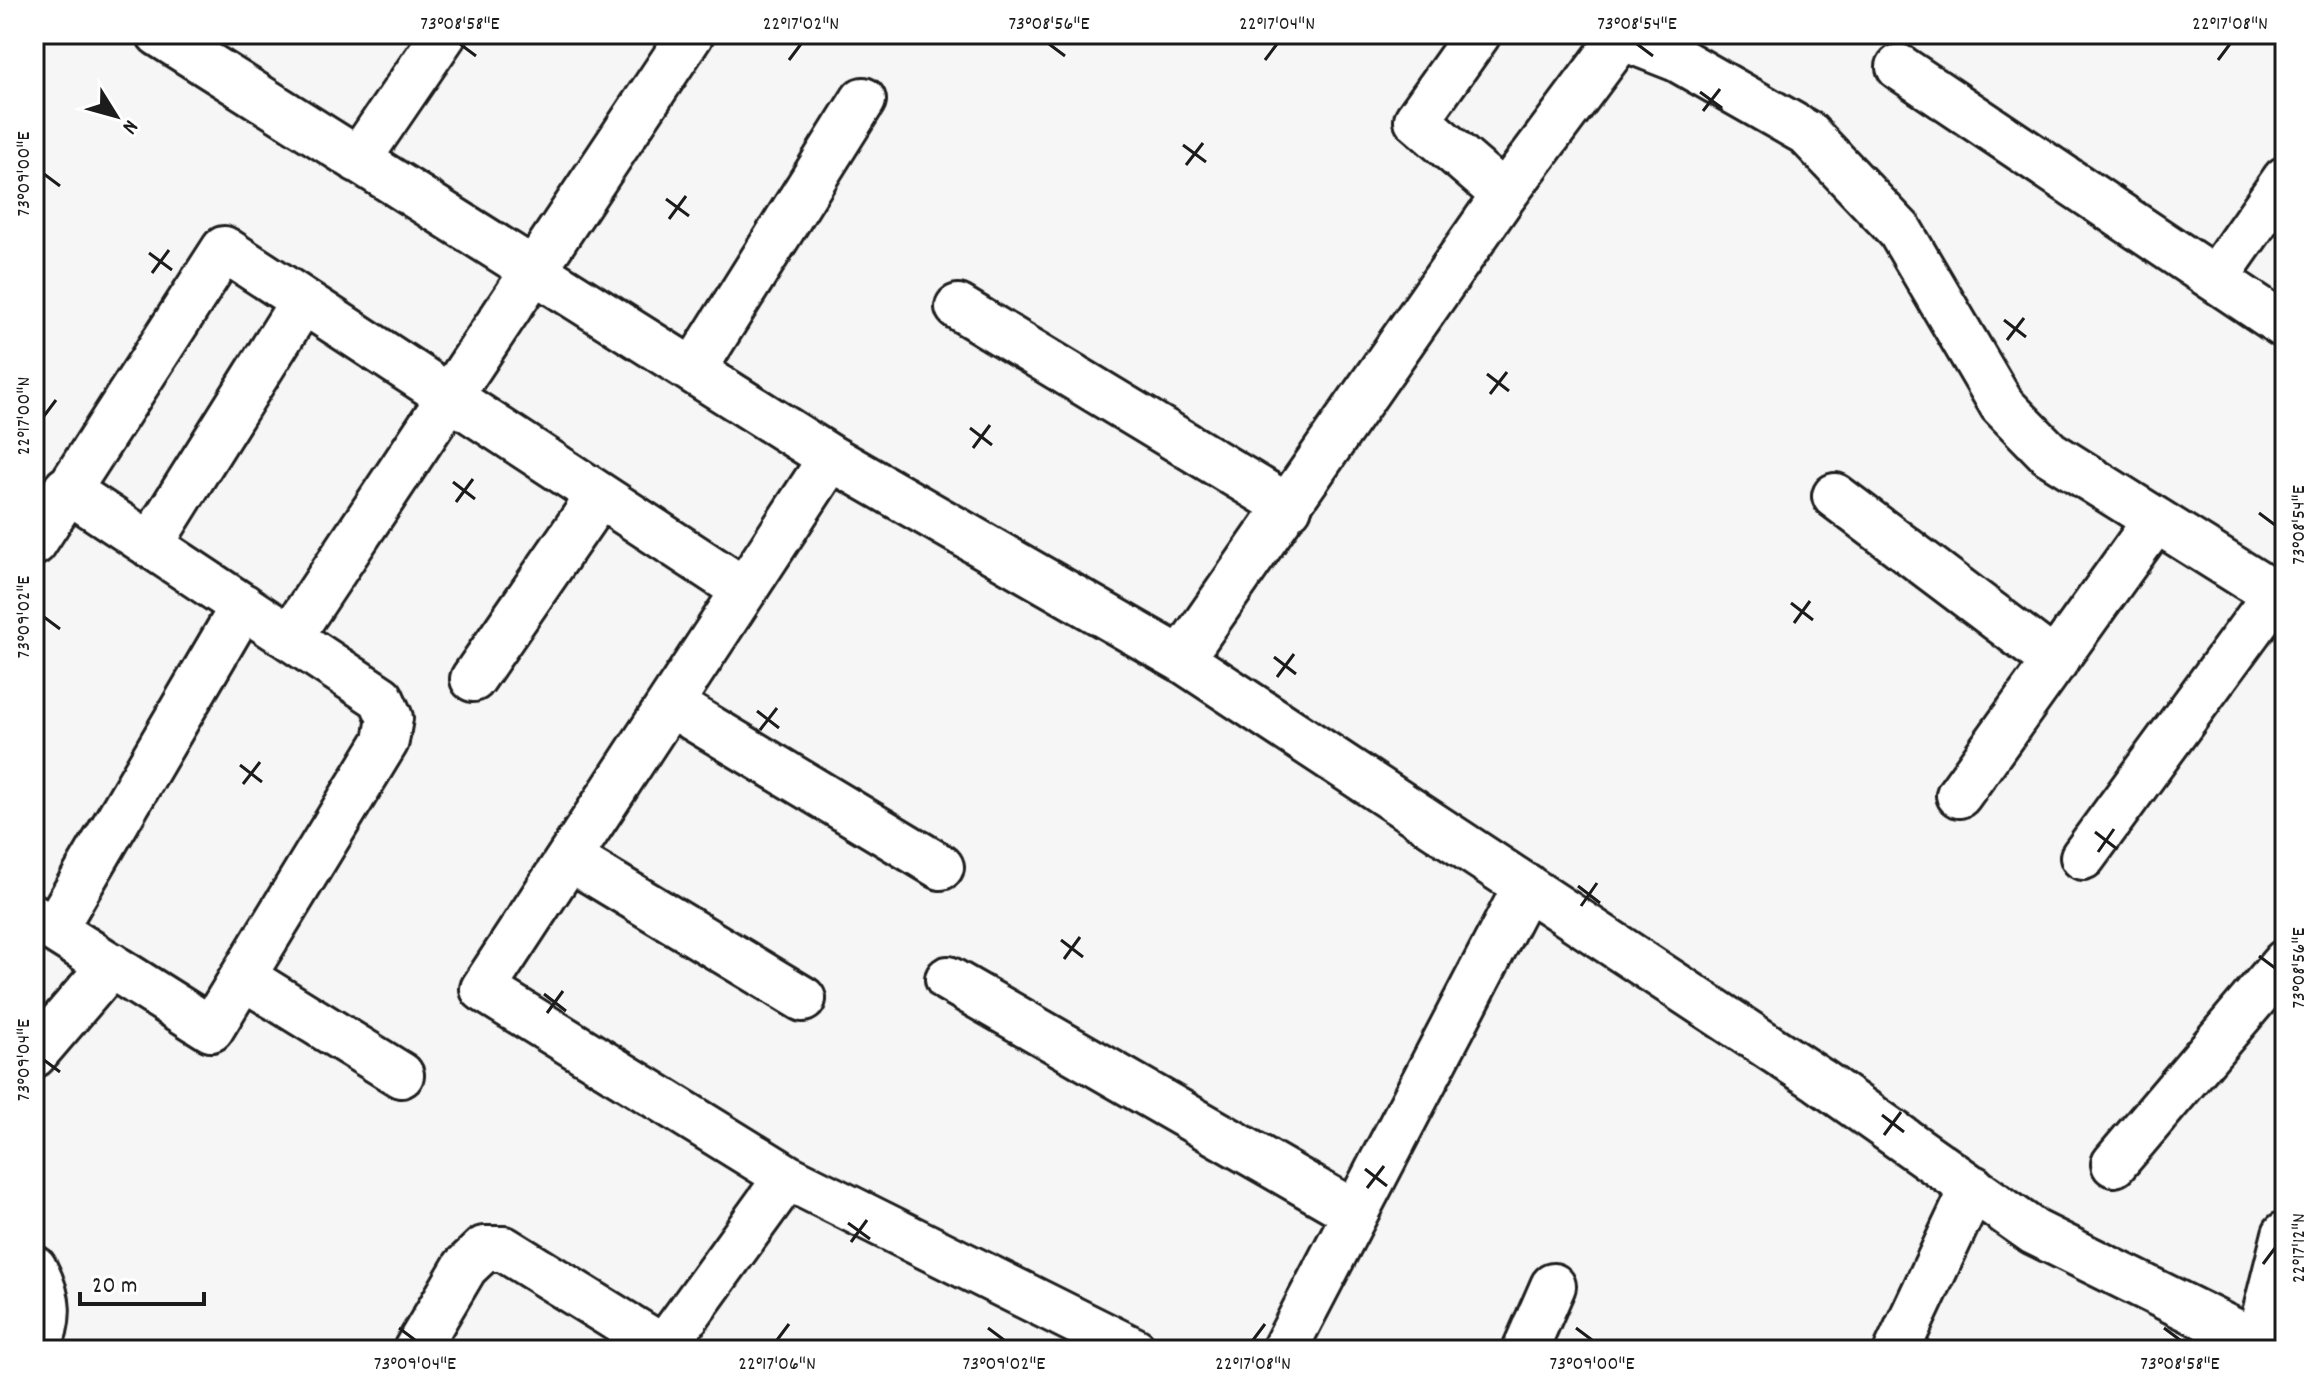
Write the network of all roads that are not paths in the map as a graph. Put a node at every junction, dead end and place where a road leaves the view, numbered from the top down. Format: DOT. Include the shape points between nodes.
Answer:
graph roads {
  1 [pos="159,34"];
  2 [pos="444,34"];
  3 [pos="691,34"];
  4 [pos="1478,34"];
  5 [pos="1622,36"];
  6 [pos="1899,67"];
  7 [pos="863,100"];
  8 [pos="358,160"];
  9 [pos="2285,179"];
  10 [pos="1504,195"];
  11 [pos="534,270"];
  12 [pos="2215,279"];
  13 [pos="303,301"];
  14 [pos="958,307"];
  15 [pos="2285,326"];
  16 [pos="693,371"];
  17 [pos="449,396"];
  18 [pos="831,458"];
  19 [pos="66,489"];
  20 [pos="599,496"];
  21 [pos="1835,496"];
  22 [pos="1289,507"];
  23 [pos="2156,520"];
  24 [pos="34,543"];
  25 [pos="150,545"];
  26 [pos="744,590"];
  27 [pos="2280,598"];
  28 [pos="243,606"];
  29 [pos="290,637"];
  30 [pos="1181,659"];
  31 [pos="2055,662"];
  32 [pos="473,679"];
  33 [pos="670,704"];
  34 [pos="1959,795"];
  35 [pos="2083,857"];
  36 [pos="569,858"];
  37 [pos="941,867"];
  38 [pos="1526,886"];
  39 [pos="44,923"];
  40 [pos="2285,962"];
  41 [pos="111,965"];
  42 [pos="243,977"];
  43 [pos="948,979"];
  44 [pos="803,999"];
  45 [pos="34,1055"];
  46 [pos="401,1075"];
  47 [pos="2114,1164"];
  48 [pos="787,1177"];
  49 [pos="1973,1188"];
  50 [pos="1355,1213"];
  51 [pos="2285,1234"];
  52 [pos="34,1268"];
  53 [pos="1553,1286"];
  54 [pos="2257,1347"];
  55 [pos="663,1349"];
  56 [pos="37,1350"];
  57 [pos="416,1350"];
  58 [pos="1134,1350"];
  59 [pos="1284,1350"];
  60 [pos="1525,1350"];
  61 [pos="1897,1350"];
  1 -- 8 [label="street"];
  2 -- 8 [label="street"];
  3 -- 11 [label="street"];
  4 -- 10 [label="street" via="1417,120"];
  5 -- 10 [label="street"];
  5 -- 23 [label="street" via="1677,59 1807,133 1900,231 2002,405 2049,453"];
  6 -- 12 [label="street"];
  7 -- 16 [label="street"];
  8 -- 11 [label="street"];
  9 -- 12 [label="street"];
  10 -- 22 [label="street"];
  11 -- 16 [label="street"];
  11 -- 17 [label="street"];
  12 -- 15 [label="street"];
  13 -- 17 [label="street"];
  13 -- 19 [label="street" via="224,249"];
  13 -- 25 [label="street"];
  14 -- 22 [label="street"];
  16 -- 18 [label="street"];
  17 -- 20 [label="street"];
  17 -- 29 [label="street"];
  18 -- 26 [label="street"];
  18 -- 30 [label="street"];
  19 -- 24 [label="street"];
  19 -- 25 [label="street"];
  20 -- 26 [label="street"];
  20 -- 32 [label="street"];
  21 -- 31 [label="street"];
  22 -- 30 [label="street"];
  23 -- 27 [label="street"];
  23 -- 31 [label="street"];
  25 -- 28 [label="street"];
  26 -- 33 [label="street"];
  27 -- 35 [label="street"];
  28 -- 29 [label="street"];
  28 -- 39 [label="street"];
  29 -- 42 [label="street" via="381,698 390,718 386,741"];
  30 -- 38 [label="street"];
  31 -- 34 [label="street"];
  33 -- 36 [label="street"];
  33 -- 37 [label="street"];
  36 -- 44 [label="street"];
  36 -- 48 [label="street" via="483,989"];
  38 -- 49 [label="street"];
  38 -- 50 [label="street"];
  39 -- 41 [label="street"];
  40 -- 47 [label="street"];
  41 -- 42 [label="street" via="211,1029"];
  41 -- 45 [label="street"];
  42 -- 46 [label="street"];
  43 -- 50 [label="street"];
  48 -- 55 [label="street"];
  48 -- 58 [label="street"];
  49 -- 54 [label="street" via="2034,1232"];
  49 -- 61 [label="street"];
  50 -- 59 [label="street"];
  51 -- 54 [label="street"];
  52 -- 56 [label="street" via="47,1293 48,1320"];
  53 -- 60 [label="street"];
  55 -- 57 [label="street" via="504,1249 484,1249 465,1267"];
}
